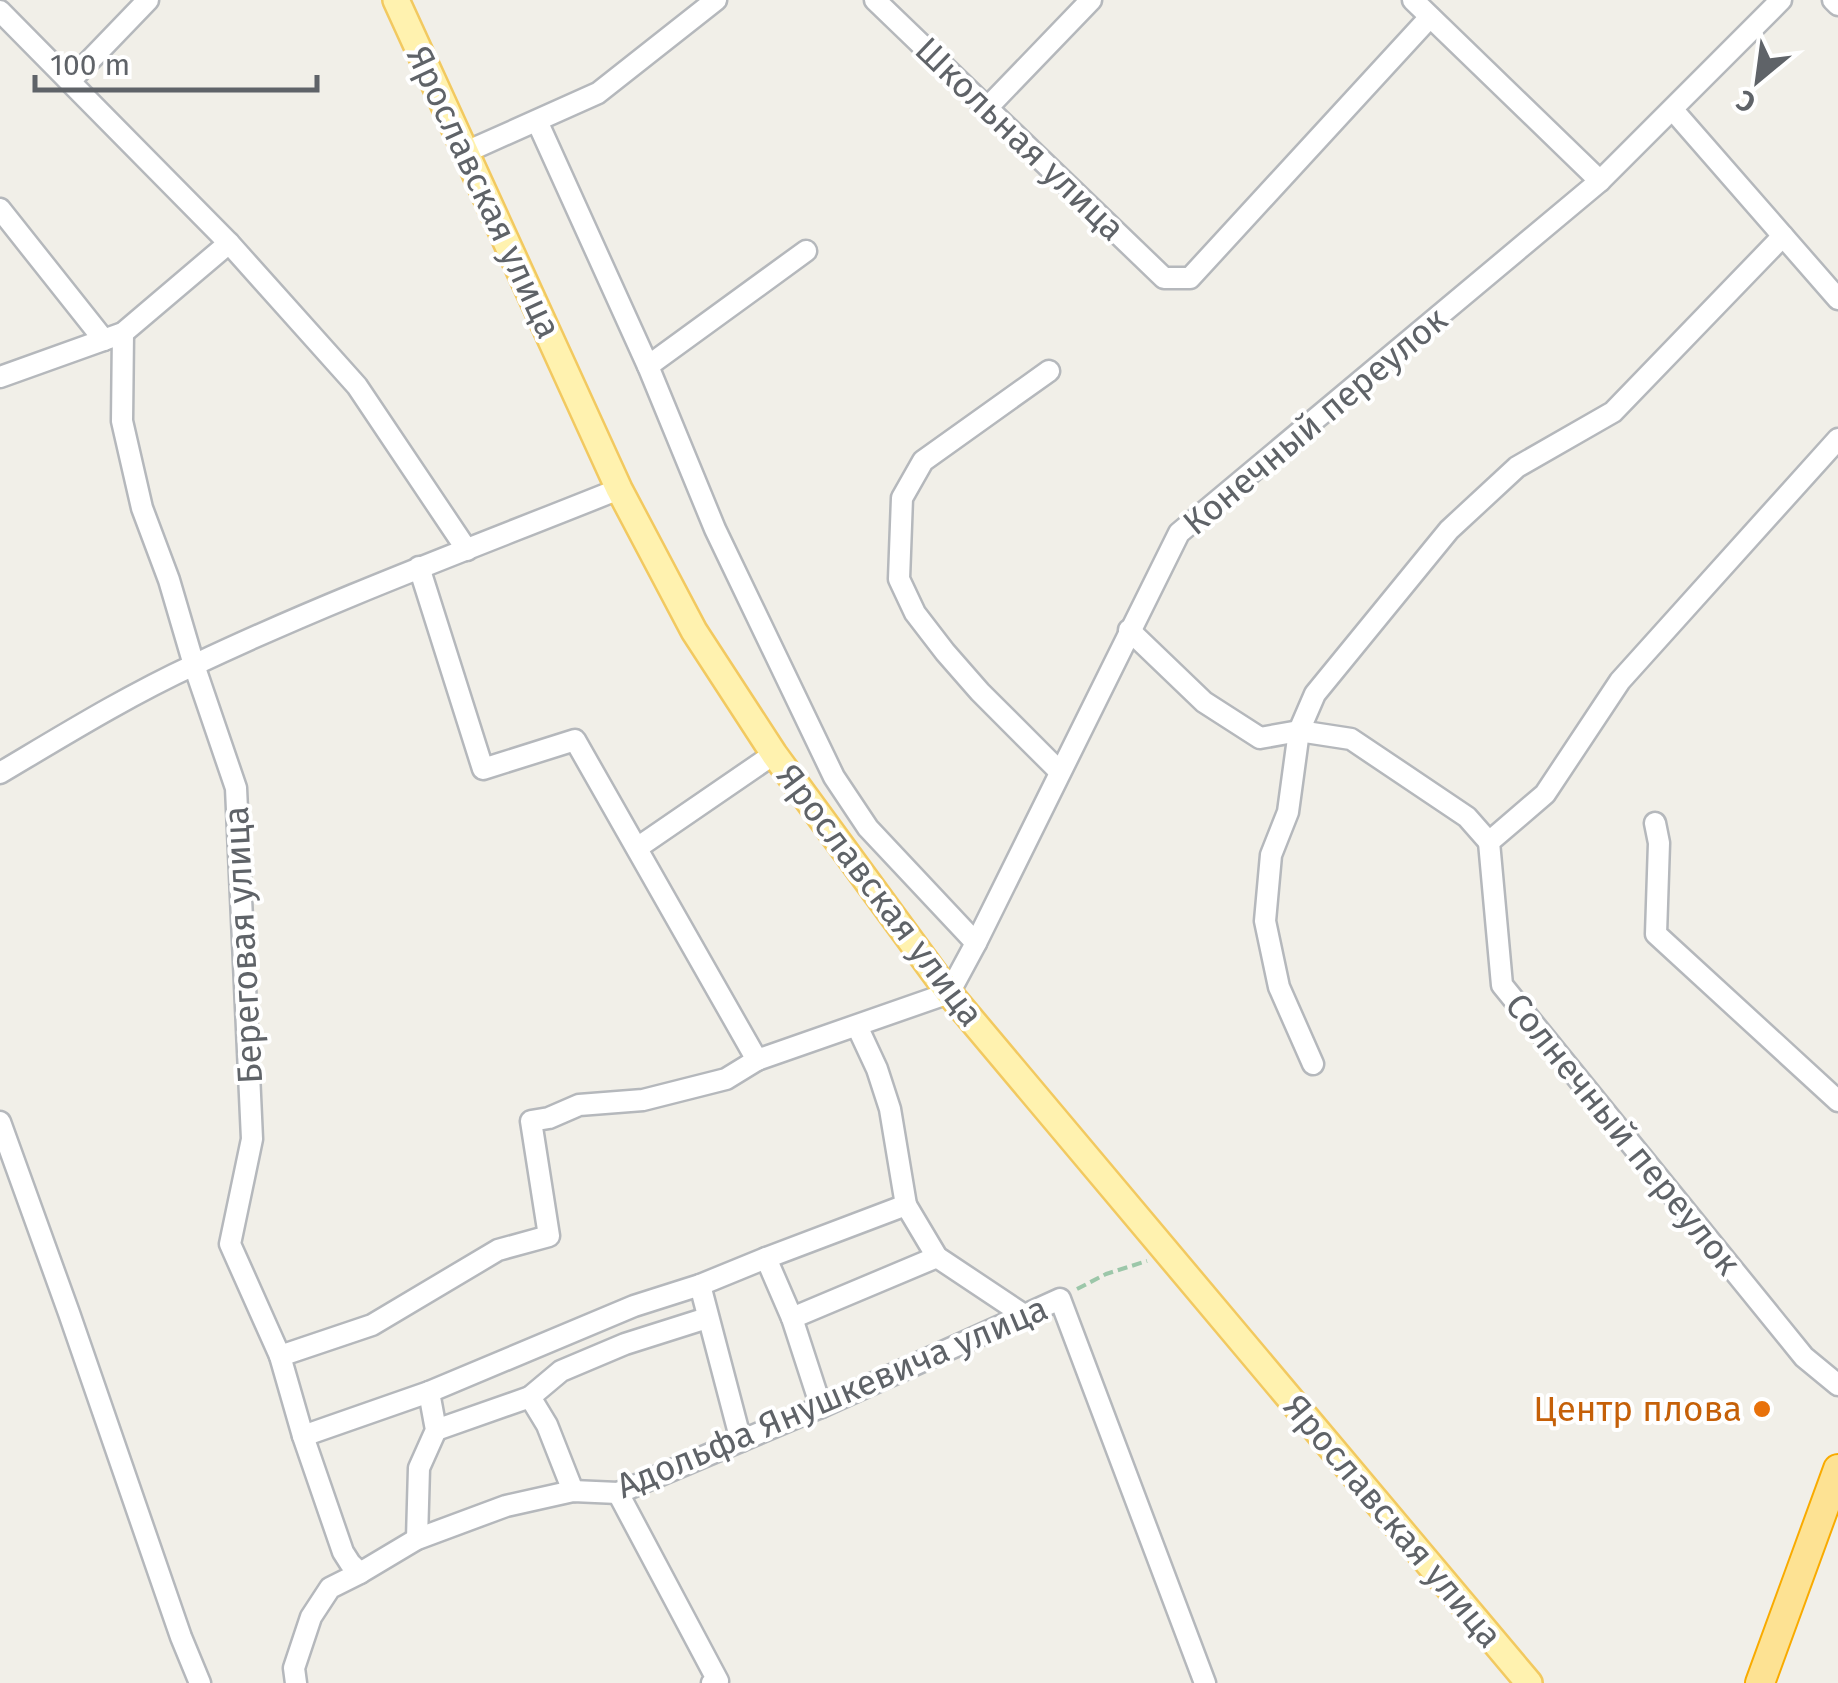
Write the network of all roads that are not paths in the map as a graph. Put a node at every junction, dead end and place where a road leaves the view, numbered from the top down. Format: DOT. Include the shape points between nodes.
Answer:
graph roads {
  1 [pos="148,0"];
  2 [pos="396,0"];
  3 [pos="716,0"];
  4 [pos="876,0"];
  5 [pos="1091,0"];
  6 [pos="1413,0"];
  7 [pos="1781,0"];
  8 [pos="0,11"];
  9 [pos="1430,17"];
  10 [pos="71,80"];
  11 [pos="988,107"];
  12 [pos="1673,110"];
  13 [pos="537,121"];
  14 [pos="466,152"];
  15 [pos="1600,181"];
  16 [pos="0,209"];
  17 [pos="1784,236"];
  18 [pos="229,243"];
  19 [pos="806,251"];
  20 [pos="1834,285"];
  21 [pos="114,336"];
  22 [pos="648,366"];
  23 [pos="1049,371"];
  24 [pos="0,377"];
  25 [pos="1838,440"];
  26 [pos="619,489"];
  27 [pos="466,550"];
  28 [pos="419,568"];
  29 [pos="1130,630"];
  30 [pos="194,665"];
  31 [pos="1299,731"];
  32 [pos="774,754"];
  33 [pos="1060,772"];
  34 [pos="0,773"];
  35 [pos="1655,822"];
  36 [pos="1489,842"];
  37 [pos="638,848"];
  38 [pos="976,943"];
  39 [pos="949,993"];
  40 [pos="857,1026"];
  41 [pos="757,1060"];
  42 [pos="1313,1064"];
  43 [pos="1838,1101"];
  44 [pos="0,1122"];
  45 [pos="906,1205"];
  46 [pos="937,1256"];
  47 [pos="766,1258"];
  48 [pos="700,1285"];
  49 [pos="1024,1315"];
  50 [pos="707,1318"];
  51 [pos="792,1318"];
  52 [pos="280,1356"];
  53 [pos="1838,1385"];
  54 [pos="429,1392"];
  55 [pos="530,1397"];
  56 [pos="820,1408"];
  57 [pos="436,1430"];
  58 [pos="303,1436"];
  59 [pos="741,1441"];
  60 [pos="1838,1468"];
  61 [pos="573,1491"];
  62 [pos="618,1493"];
  63 [pos="417,1539"];
  64 [pos="360,1572"];
  65 [pos="717,1682"];
  66 [pos="200,1683"];
  67 [pos="296,1683"];
  68 [pos="1205,1683"];
  69 [pos="1529,1683"];
  70 [pos="1760,1683"];
  1 -- 10 [label="street"];
  2 -- 14 [label="main road, Ярославская улица"];
  3 -- 13 [label="street" via="598,93"];
  4 -- 11 [label="street, Школьная улица"];
  5 -- 11 [label="street"];
  6 -- 9 [label="street"];
  7 -- 12 [label="street, Конечный переулок"];
  8 -- 10 [label="street"];
  9 -- 11 [label="street, Школьная улица" via="1190,278 1164,278"];
  9 -- 15 [label="street"];
  10 -- 18 [label="street"];
  12 -- 15 [label="street, Конечный переулок"];
  12 -- 17 [label="street"];
  13 -- 14 [label="street"];
  13 -- 22 [label="street"];
  14 -- 26 [label="main road, Ярославская улица"];
  15 -- 29 [label="street, Конечный переулок" via="1179,533"];
  16 -- 21 [label="street"];
  17 -- 20 [label="street"];
  17 -- 31 [label="street" via="1613,412 1517,467 1449,530 1316,694"];
  18 -- 21 [label="street"];
  18 -- 27 [label="street" via="357,386"];
  19 -- 22 [label="street"];
  21 -- 24 [label="street"];
  21 -- 30 [label="street, Береговая улица" via="122,420 142,508"];
  22 -- 38 [label="street" via="715,530 834,777 868,828"];
  23 -- 33 [label="street" via="922,461 902,498 900,579 915,613 945,652"];
  25 -- 36 [label="street" via="1620,681 1546,794"];
  26 -- 27 [label="street"];
  26 -- 32 [label="main road, Ярославская улица" via="694,632"];
  27 -- 28 [label="street"];
  28 -- 30 [label="street"];
  28 -- 37 [label="street" via="484,769 575,740"];
  29 -- 31 [label="street" via="1204,702 1260,738"];
  29 -- 33 [label="street, Конечный переулок"];
  30 -- 34 [label="street"];
  30 -- 52 [label="street, Береговая улица" via="236,788 252,1139 230,1244"];
  31 -- 36 [label="street" via="1351,739 1467,817"];
  31 -- 42 [label="street" via="1288,812 1271,855 1265,921 1279,987"];
  32 -- 37 [label="street"];
  32 -- 39 [label="main road, Ярославская улица"];
  33 -- 38 [label="street, Конечный переулок"];
  35 -- 43 [label="street" via="1656,934"];
  36 -- 53 [label="street, Солнечный переулок" via="1502,985 1804,1357"];
  37 -- 41 [label="street"];
  38 -- 39 [label="street, Конечный переулок"];
  39 -- 40 [label="street"];
  39 -- 69 [label="main road, Ярославская улица"];
  40 -- 41 [label="street"];
  40 -- 45 [label="street" via="890,1109"];
  41 -- 52 [label="street" via="726,1078 643,1100 579,1105 531,1121 549,1236 498,1250 372,1324"];
  44 -- 66 [label="street"];
  45 -- 46 [label="street"];
  45 -- 47 [label="street"];
  46 -- 49 [label="street"];
  46 -- 51 [label="street"];
  47 -- 48 [label="street"];
  47 -- 51 [label="street"];
  48 -- 50 [label="street"];
  48 -- 54 [label="street"];
  49 -- 56 [label="street, Адольфа Янушкевича улица"];
  49 -- 68 [label="street, Адольфа Янушкевича улица" via="1060,1299"];
  50 -- 55 [label="street" via="561,1372"];
  50 -- 59 [label="street"];
  51 -- 56 [label="street"];
  52 -- 58 [label="street, Береговая улица"];
  54 -- 57 [label="street"];
  54 -- 58 [label="street"];
  55 -- 57 [label="street"];
  55 -- 61 [label="street"];
  56 -- 59 [label="street, Адольфа Янушкевича улица"];
  57 -- 63 [label="street" via="419,1468"];
  58 -- 64 [label="street, Береговая улица" via="343,1552"];
  59 -- 62 [label="street, Адольфа Янушкевича улица"];
  60 -- 70 [label="highway"];
  61 -- 62 [label="street, Адольфа Янушкевича улица"];
  61 -- 63 [label="street, Адольфа Янушкевича улица" via="506,1506"];
  62 -- 65 [label="street"];
  63 -- 64 [label="street, Адольфа Янушкевича улица"];
  64 -- 67 [label="street" via="330,1588 311,1617 294,1668"];
}
